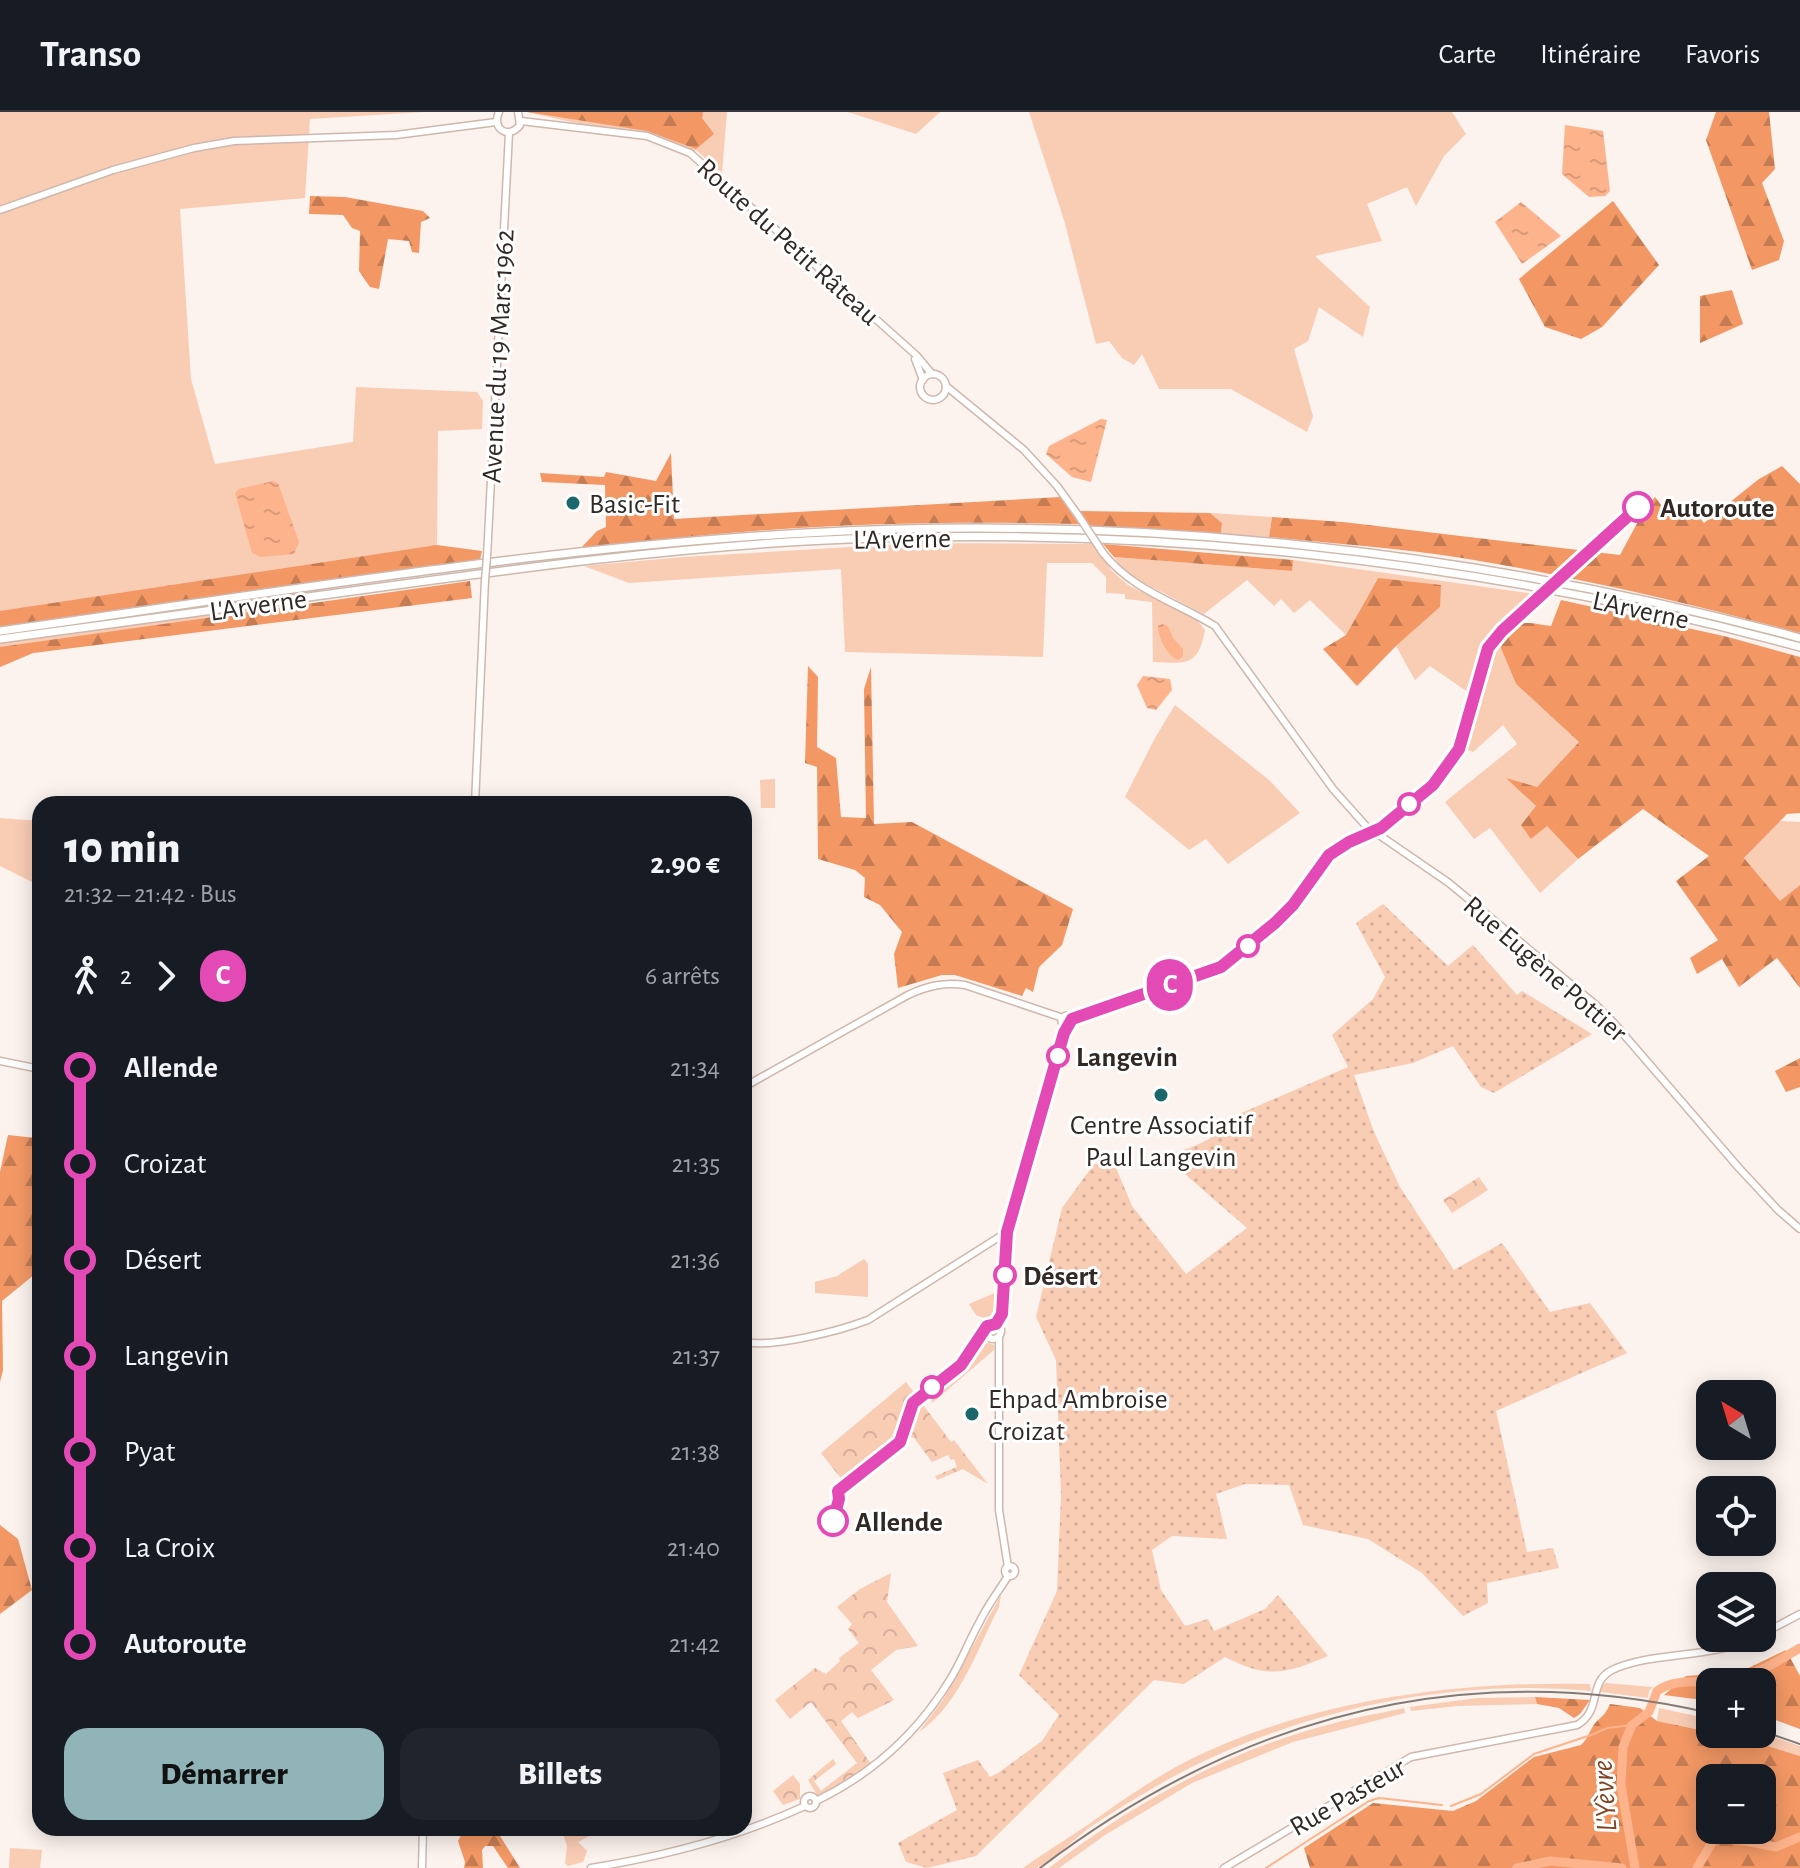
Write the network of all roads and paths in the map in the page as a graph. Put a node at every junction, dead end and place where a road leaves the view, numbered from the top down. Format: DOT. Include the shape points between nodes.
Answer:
graph roads {
  1 [pos="499,112"];
  2 [pos="518,112"];
  3 [pos="521,121"];
  4 [pos="496,122"];
  5 [pos="509,133"];
  6 [pos="0,210"];
  7 [pos="909,349"];
  8 [pos="932,374"];
  9 [pos="923,380"];
  10 [pos="946,386"];
  11 [pos="940,398"];
  12 [pos="971,405"];
  13 [pos="0,631"];
  14 [pos="1800,638"];
  15 [pos="0,639"];
  16 [pos="1800,647"];
  17 [pos="475,796"];
  18 [pos="1373,832"];
  19 [pos="1063,1018"];
  20 [pos="1072,1019"];
  21 [pos="1067,1026"];
  22 [pos="0,1061"];
  23 [pos="32,1067"];
  24 [pos="752,1083"];
  25 [pos="1800,1229"];
  26 [pos="1007,1232"];
  27 [pos="998,1326"];
  28 [pos="997,1338"];
  29 [pos="752,1342"];
  30 [pos="1800,1614"];
  31 [pos="1776,1627"];
  32 [pos="1701,1652"];
  33 [pos="752,1829"];
  34 [pos="423,1836"];
  35 [pos="729,1836"];
  36 [pos="422,1868"];
  37 [pos="591,1868"];
  38 [pos="1224,1868"];
  1 -- 4 [label="street"];
  2 -- 3 [label="street"];
  3 -- 5 [label="street"];
  3 -- 7 [label="street, Route du Petit Râteau" via="647,136 690,153"];
  4 -- 5 [label="street"];
  4 -- 6 [label="street" via="396,135 234,141 194,148"];
  5 -- 17 [label="street, Avenue du 19 Mars 1962, bridge"];
  7 -- 8 [label="street, Route du Petit Râteau"];
  7 -- 9 [label="street, Route du Petit Râteau"];
  8 -- 9 [label="street"];
  8 -- 10 [label="street"];
  9 -- 11 [label="street" via="924,397"];
  10 -- 11 [label="street"];
  10 -- 12 [label="street"];
  11 -- 12 [label="street"];
  12 -- 18 [label="street, bridge" via="1037,463 1121,573 1222,634 1324,777"];
  13 -- 14 [label="highway, L'Arverne" via="678,542 989,529 1200,536 1383,555 1570,585"];
  15 -- 16 [label="highway, L'Arverne" via="622,556 807,541 988,537 1202,545 1382,563 1625,604"];
  18 -- 20 [label="street" via="1329,855 1293,905 1221,967"];
  18 -- 25 [label="street, Rue Eugène Pottier" via="1449,883 1604,1013 1739,1168"];
  19 -- 20 [label="street"];
  19 -- 21 [label="street"];
  19 -- 24 [label="street" via="965,985 931,986"];
  20 -- 21 [label="street"];
  21 -- 26 [label="street"];
  22 -- 23 [label="street"];
  26 -- 27 [label="street"];
  26 -- 29 [label="street" via="868,1320"];
  27 -- 28 [label="street"];
  27 -- 28 [label="street" via="988,1325 985,1331 988,1338"];
  28 -- 33 [label="street" via="999,1510 1008,1576 952,1676 921,1722 885,1759 812,1808 805,1806"];
  30 -- 31 [label="street"];
  32 -- 38 [label="street, Rue Pasteur" via="1617,1668 1601,1678 1593,1707 1580,1724 1411,1757"];
  34 -- 36 [label="street"];
  35 -- 37 [label="street" via="649,1859"];
}
